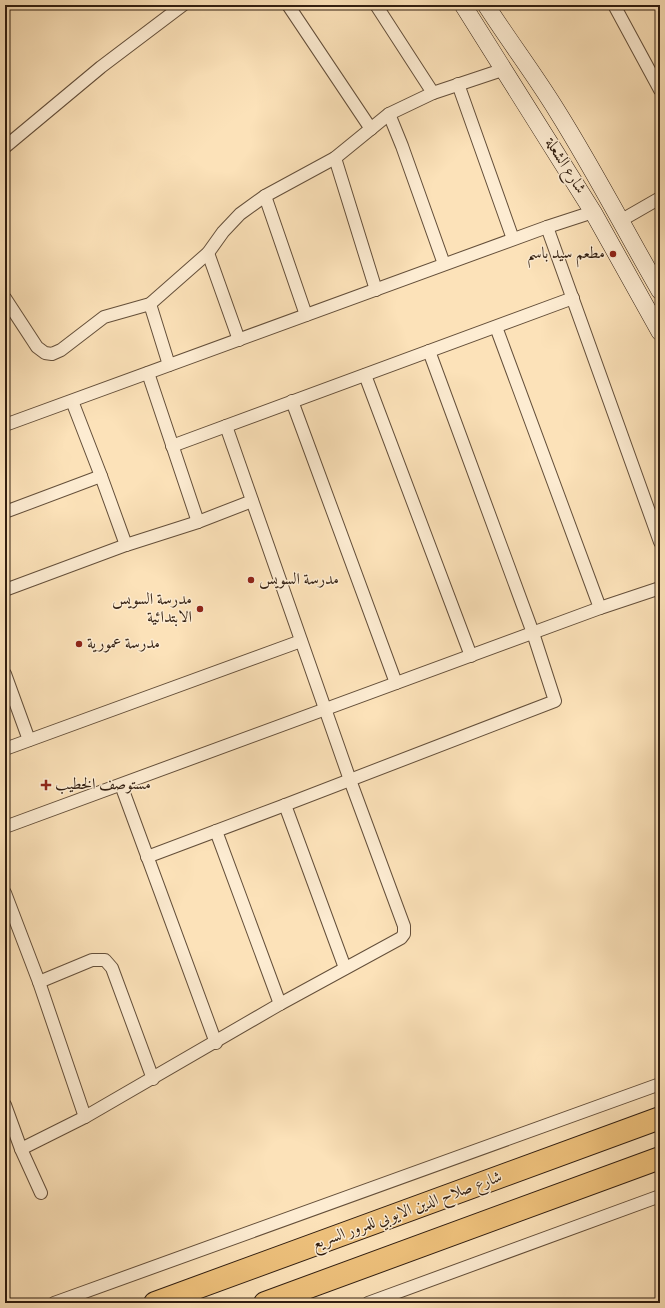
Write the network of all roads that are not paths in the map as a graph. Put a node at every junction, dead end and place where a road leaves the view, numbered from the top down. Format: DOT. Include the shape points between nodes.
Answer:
graph roads {
  1 [pos="183,5"];
  2 [pos="288,5"];
  3 [pos="376,5"];
  4 [pos="463,5"];
  5 [pos="486,5"];
  6 [pos="614,5"];
  7 [pos="502,70"];
  8 [pos="458,84"];
  9 [pos="660,90"];
  10 [pos="433,93"];
  11 [pos="389,114"];
  12 [pos="371,129"];
  13 [pos="5,146"];
  14 [pos="335,158"];
  15 [pos="266,196"];
  16 [pos="660,198"];
  17 [pos="593,212"];
  18 [pos="620,221"];
  19 [pos="547,227"];
  20 [pos="513,239"];
  21 [pos="208,253"];
  22 [pos="444,264"];
  23 [pos="376,290"];
  24 [pos="660,292"];
  25 [pos="5,298"];
  26 [pos="574,298"];
  27 [pos="150,304"];
  28 [pos="306,315"];
  29 [pos="496,326"];
  30 [pos="660,332"];
  31 [pos="239,340"];
  32 [pos="429,351"];
  33 [pos="170,365"];
  34 [pos="148,373"];
  35 [pos="365,375"];
  36 [pos="72,401"];
  37 [pos="292,401"];
  38 [pos="5,425"];
  39 [pos="226,426"];
  40 [pos="172,446"];
  41 [pos="101,476"];
  42 [pos="252,501"];
  43 [pos="5,512"];
  44 [pos="198,522"];
  45 [pos="660,542"];
  46 [pos="126,545"];
  47 [pos="660,588"];
  48 [pos="5,590"];
  49 [pos="600,608"];
  50 [pos="532,633"];
  51 [pos="301,641"];
  52 [pos="471,656"];
  53 [pos="5,674"];
  54 [pos="396,683"];
  55 [pos="325,709"];
  56 [pos="29,740"];
  57 [pos="5,749"];
  58 [pos="350,780"];
  59 [pos="121,785"];
  60 [pos="285,805"];
  61 [pos="5,827"];
  62 [pos="216,831"];
  63 [pos="147,857"];
  64 [pos="5,894"];
  65 [pos="345,968"];
  66 [pos="39,982"];
  67 [pos="280,1004"];
  68 [pos="216,1043"];
  69 [pos="153,1079"];
  70 [pos="660,1084"];
  71 [pos="5,1105"];
  72 [pos="85,1116"];
  73 [pos="660,1118"];
  74 [pos="21,1149"];
  75 [pos="660,1158"];
  76 [pos="41,1193"];
  77 [pos="660,1196"];
  78 [pos="54,1303"];
  79 [pos="155,1303"];
  80 [pos="264,1303"];
  81 [pos="368,1303"];
  1 -- 13 [label="street" via="101,67"];
  2 -- 12 [label="street"];
  3 -- 10 [label="street"];
  4 -- 7 [label="main road, شارع الشعلة"];
  5 -- 18 [label="main road, شارع الشعلة" via="558,112"];
  6 -- 9 [label="street"];
  7 -- 8 [label="street"];
  7 -- 17 [label="main road, شارع الشعلة"];
  8 -- 10 [label="street"];
  8 -- 20 [label="street"];
  10 -- 11 [label="street"];
  11 -- 12 [label="street"];
  11 -- 22 [label="street"];
  12 -- 14 [label="street"];
  14 -- 15 [label="street"];
  14 -- 23 [label="street"];
  15 -- 21 [label="street" via="240,214"];
  15 -- 28 [label="street"];
  16 -- 18 [label="street"];
  17 -- 19 [label="street"];
  17 -- 30 [label="main road, شارع الشعلة"];
  18 -- 24 [label="main road, شارع الشعلة"];
  19 -- 20 [label="street"];
  19 -- 26 [label="street"];
  20 -- 22 [label="street"];
  21 -- 27 [label="street"];
  21 -- 31 [label="street"];
  22 -- 23 [label="street"];
  23 -- 28 [label="street"];
  25 -- 27 [label="street" via="37,347 45,354 61,350 104,317"];
  26 -- 29 [label="street"];
  26 -- 45 [label="street"];
  27 -- 33 [label="street"];
  28 -- 31 [label="street"];
  29 -- 32 [label="street"];
  29 -- 49 [label="street"];
  31 -- 33 [label="street"];
  32 -- 35 [label="street"];
  32 -- 50 [label="street"];
  33 -- 34 [label="street"];
  34 -- 36 [label="street"];
  34 -- 40 [label="street"];
  35 -- 37 [label="street"];
  35 -- 52 [label="street"];
  36 -- 38 [label="street"];
  36 -- 41 [label="street"];
  37 -- 39 [label="street"];
  37 -- 54 [label="street"];
  39 -- 40 [label="street"];
  39 -- 42 [label="street"];
  40 -- 44 [label="street"];
  41 -- 43 [label="street"];
  41 -- 46 [label="street"];
  42 -- 44 [label="street"];
  42 -- 51 [label="street"];
  44 -- 46 [label="street"];
  46 -- 48 [label="street"];
  47 -- 49 [label="street"];
  49 -- 50 [label="street"];
  50 -- 52 [label="street"];
  50 -- 58 [label="street" via="555,701"];
  51 -- 55 [label="street"];
  51 -- 56 [label="street"];
  52 -- 54 [label="street"];
  53 -- 56 [label="street"];
  54 -- 55 [label="street"];
  55 -- 58 [label="street"];
  55 -- 59 [label="street"];
  56 -- 57 [label="street"];
  58 -- 60 [label="street"];
  58 -- 65 [label="street" via="404,926 404,934"];
  59 -- 61 [label="street"];
  59 -- 63 [label="street"];
  60 -- 62 [label="street"];
  60 -- 65 [label="street"];
  62 -- 63 [label="street"];
  62 -- 67 [label="street"];
  63 -- 68 [label="street"];
  64 -- 66 [label="street"];
  65 -- 67 [label="street"];
  66 -- 69 [label="street" via="92,960 105,960 112,968"];
  66 -- 72 [label="street"];
  67 -- 68 [label="street"];
  68 -- 69 [label="street"];
  69 -- 72 [label="street"];
  70 -- 78 [label="street"];
  71 -- 74 [label="street"];
  72 -- 74 [label="street"];
  73 -- 79 [label="highway, شارع صلاح الدين الايوبي للمرور السريع"];
  74 -- 76 [label="street"];
  75 -- 80 [label="highway"];
  77 -- 81 [label="street"];
}
